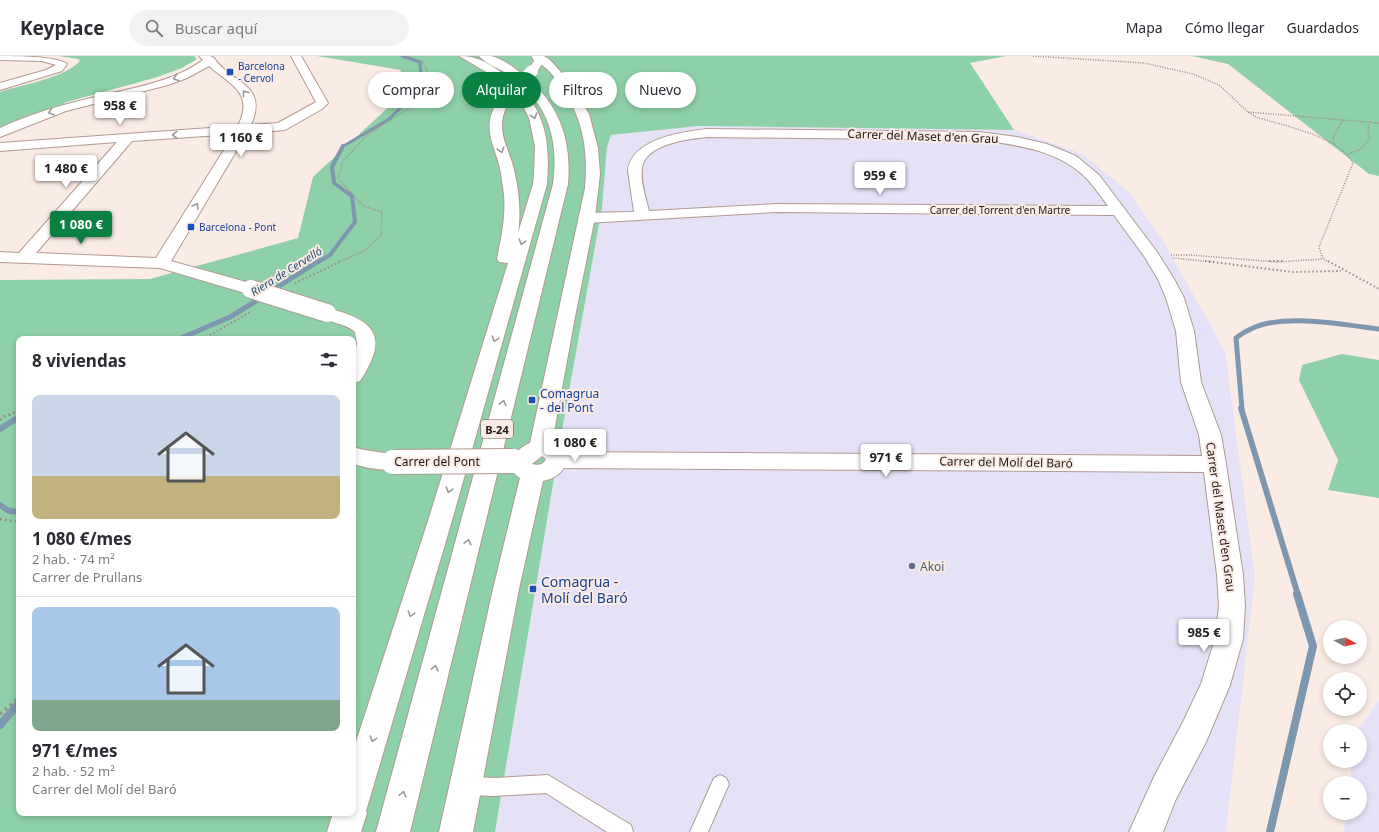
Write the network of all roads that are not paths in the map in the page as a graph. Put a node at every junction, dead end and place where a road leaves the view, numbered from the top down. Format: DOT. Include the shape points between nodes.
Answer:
graph roads {
  1 [pos="296,56"];
  2 [pos="464,56"];
  3 [pos="484,56"];
  4 [pos="0,57"];
  5 [pos="207,58"];
  6 [pos="543,58"];
  7 [pos="0,87"];
  8 [pos="242,131"];
  9 [pos="0,133"];
  10 [pos="128,138"];
  11 [pos="0,147"];
  12 [pos="1119,211"];
  13 [pos="642,216"];
  14 [pos="586,218"];
  15 [pos="0,257"];
  16 [pos="23,258"];
  17 [pos="161,263"];
  18 [pos="506,302"];
  19 [pos="356,370"];
  20 [pos="356,456"];
  21 [pos="533,461"];
  22 [pos="1215,464"];
  23 [pos="720,784"];
  24 [pos="465,786"];
  25 [pos="356,792"];
  26 [pos="349,816"];
  27 [pos="344,832"];
  28 [pos="393,832"];
  29 [pos="456,832"];
  30 [pos="624,832"];
  31 [pos="699,832"];
  32 [pos="1146,832"];
  1 -- 8 [label="main road" via="321,105 280,127"];
  2 -- 18 [label="main road, B-24, one-way" via="493,72 522,97 531,109 541,144 543,161 540,184"];
  28 -- 3 [label="main road, B-24, one-way" via="559,193 563,166 558,130 542,98 520,78"];
  4 -- 7 [label="main road" via="47,59 62,64 50,72"];
  8 -- 5 [label="main road, one-way" via="250,112 250,99 246,92"];
  5 -- 9 [label="main road, one-way" via="201,67 176,78 54,111"];
  6 -- 14 [label="main road" via="572,91 590,132 593,161 591,194"];
  6 -- 18 [label="main road, one-way, bridge" via="504,100 497,112 495,130 508,173 511,197 504,267"];
  8 -- 10 [label="main road, one-way"];
  17 -- 8 [label="main road, one-way"];
  10 -- 11 [label="main road"];
  10 -- 16 [label="main road"];
  12 -- 13 [label="main road, Carrer del Torrent d'en Martre" via="777,208"];
  12 -- 13 [label="main road, Carrer del Maset d'en Grau" via="1094,178 1081,166 1059,153 1016,141 959,135 720,132 692,134 668,140 649,149 638,159 635,169"];
  12 -- 22 [label="main road, Carrer del Maset d'en Grau" via="1166,279 1180,312 1191,382 1210,435"];
  13 -- 14 [label="main road"];
  14 -- 21 [label="main road"];
  15 -- 16 [label="main road"];
  16 -- 17 [label="main road"];
  17 -- 19 [label="main road, bridge" via="251,289 355,324 365,334 365,351"];
  18 -- 25 [label="main road, B-24, one-way"];
  20 -- 21 [label="main road, Carrer del Pont, bridge" via="393,462"];
  21 -- 22 [label="main road, Carrer del Molí del Baró"];
  21 -- 24 [label="main road"];
  22 -- 32 [label="main road, Carrer del Maset d'en Grau" via="1230,575 1232,606 1229,639 1215,685"];
  23 -- 31 [label="lane"];
  24 -- 29 [label="main road"];
  24 -- 30 [label="lane" via="548,784"];
  26 -- 27 [label="main road"];
}
